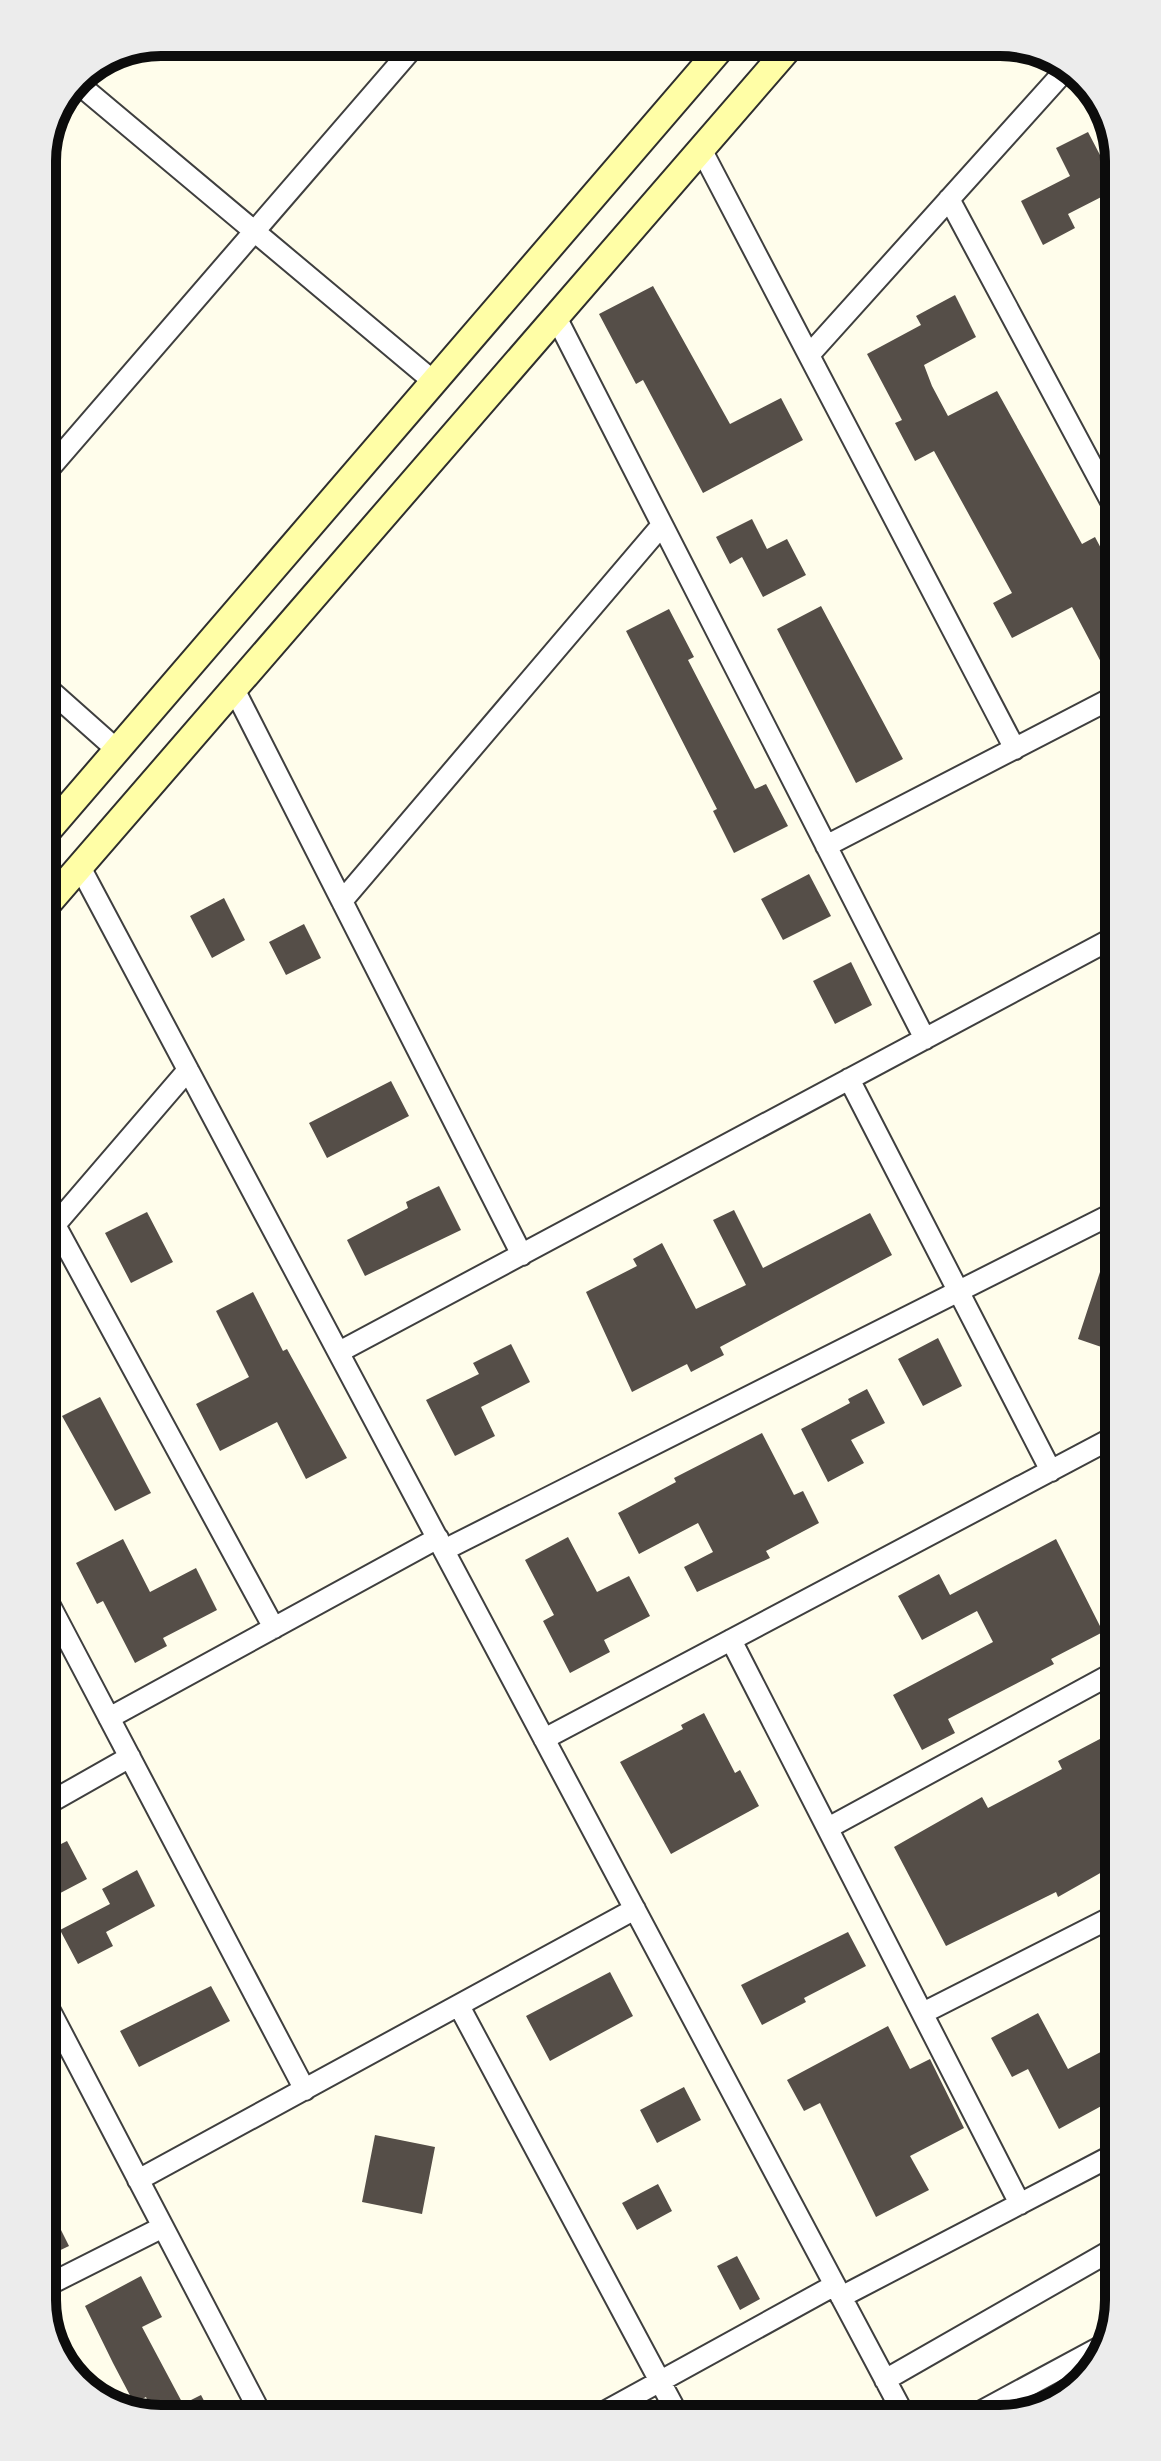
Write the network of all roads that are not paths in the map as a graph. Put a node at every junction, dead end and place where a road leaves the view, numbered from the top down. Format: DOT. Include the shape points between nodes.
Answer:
graph roads {
  1 [pos="406,56"];
  2 [pos="714,56"];
  3 [pos="782,56"];
  4 [pos="1060,76"];
  5 [pos="85,89"];
  6 [pos="701,149"];
  7 [pos="949,199"];
  8 [pos="256,229"];
  9 [pos="556,317"];
  10 [pos="809,355"];
  11 [pos="433,381"];
  12 [pos="56,461"];
  13 [pos="1105,490"];
  14 [pos="662,525"];
  15 [pos="234,689"];
  16 [pos="56,696"];
  17 [pos="1105,702"];
  18 [pos="116,749"];
  19 [pos="1015,749"];
  20 [pos="56,821"];
  21 [pos="826,846"];
  22 [pos="80,867"];
  23 [pos="56,894"];
  24 [pos="342,901"];
  25 [pos="1105,942"];
  26 [pos="925,1039"];
  27 [pos="188,1070"];
  28 [pos="849,1079"];
  29 [pos="1105,1218"];
  30 [pos="56,1223"];
  31 [pos="56,1241"];
  32 [pos="522,1255"];
  33 [pos="958,1291"];
  34 [pos="339,1352"];
  35 [pos="1105,1442"];
  36 [pos="1051,1471"];
  37 [pos="441,1544"];
  38 [pos="56,1617"];
  39 [pos="274,1628"];
  40 [pos="731,1640"];
  41 [pos="1105,1678"];
  42 [pos="109,1718"];
  43 [pos="544,1739"];
  44 [pos="130,1757"];
  45 [pos="56,1799"];
  46 [pos="828,1828"];
  47 [pos="635,1909"];
  48 [pos="1105,1921"];
  49 [pos="459,2006"];
  50 [pos="923,2013"];
  51 [pos="56,2022"];
  52 [pos="305,2090"];
  53 [pos="1105,2159"];
  54 [pos="138,2180"];
  55 [pos="1020,2204"];
  56 [pos="163,2227"];
  57 [pos="1105,2254"];
  58 [pos="56,2281"];
  59 [pos="838,2291"];
  60 [pos="1090,2352"];
  61 [pos="885,2380"];
  62 [pos="660,2381"];
  63 [pos="256,2405"];
  64 [pos="617,2405"];
  65 [pos="673,2405"];
  66 [pos="899,2405"];
  67 [pos="993,2405"];
  1 -- 8 [label="street"];
  2 -- 11 [label="street"];
  3 -- 6 [label="street"];
  4 -- 7 [label="street"];
  5 -- 8 [label="street"];
  6 -- 9 [label="street"];
  6 -- 10 [label="street"];
  7 -- 10 [label="street"];
  7 -- 13 [label="street"];
  8 -- 11 [label="street"];
  8 -- 12 [label="street"];
  9 -- 14 [label="street"];
  9 -- 15 [label="street"];
  10 -- 19 [label="street"];
  11 -- 18 [label="street"];
  14 -- 21 [label="street"];
  14 -- 24 [label="street"];
  15 -- 22 [label="street"];
  15 -- 24 [label="street"];
  16 -- 18 [label="street"];
  17 -- 19 [label="street"];
  18 -- 20 [label="street"];
  19 -- 21 [label="street"];
  21 -- 26 [label="street"];
  22 -- 23 [label="street"];
  22 -- 27 [label="street"];
  24 -- 32 [label="street"];
  25 -- 26 [label="street"];
  26 -- 28 [label="street"];
  27 -- 30 [label="street"];
  27 -- 34 [label="street"];
  28 -- 32 [label="street"];
  28 -- 33 [label="street"];
  29 -- 33 [label="street"];
  31 -- 39 [label="street"];
  32 -- 34 [label="street"];
  33 -- 36 [label="street"];
  33 -- 37 [label="street"];
  34 -- 37 [label="street"];
  35 -- 36 [label="street"];
  36 -- 40 [label="street"];
  37 -- 39 [label="street"];
  37 -- 43 [label="street"];
  38 -- 42 [label="street"];
  39 -- 42 [label="street"];
  40 -- 43 [label="street"];
  40 -- 46 [label="street"];
  41 -- 46 [label="street"];
  42 -- 44 [label="street"];
  43 -- 47 [label="street"];
  44 -- 45 [label="street"];
  44 -- 52 [label="street"];
  46 -- 50 [label="street"];
  47 -- 49 [label="street"];
  47 -- 59 [label="street"];
  48 -- 50 [label="street"];
  49 -- 52 [label="street"];
  49 -- 62 [label="street"];
  50 -- 55 [label="street"];
  51 -- 54 [label="street"];
  52 -- 54 [label="street"];
  53 -- 55 [label="street"];
  54 -- 56 [label="street"];
  55 -- 59 [label="street"];
  56 -- 58 [label="street"];
  56 -- 63 [label="street"];
  57 -- 61 [label="street"];
  59 -- 61 [label="street"];
  59 -- 62 [label="street"];
  60 -- 67 [label="street"];
  61 -- 66 [label="street"];
  62 -- 64 [label="street"];
  62 -- 65 [label="street"];
}
